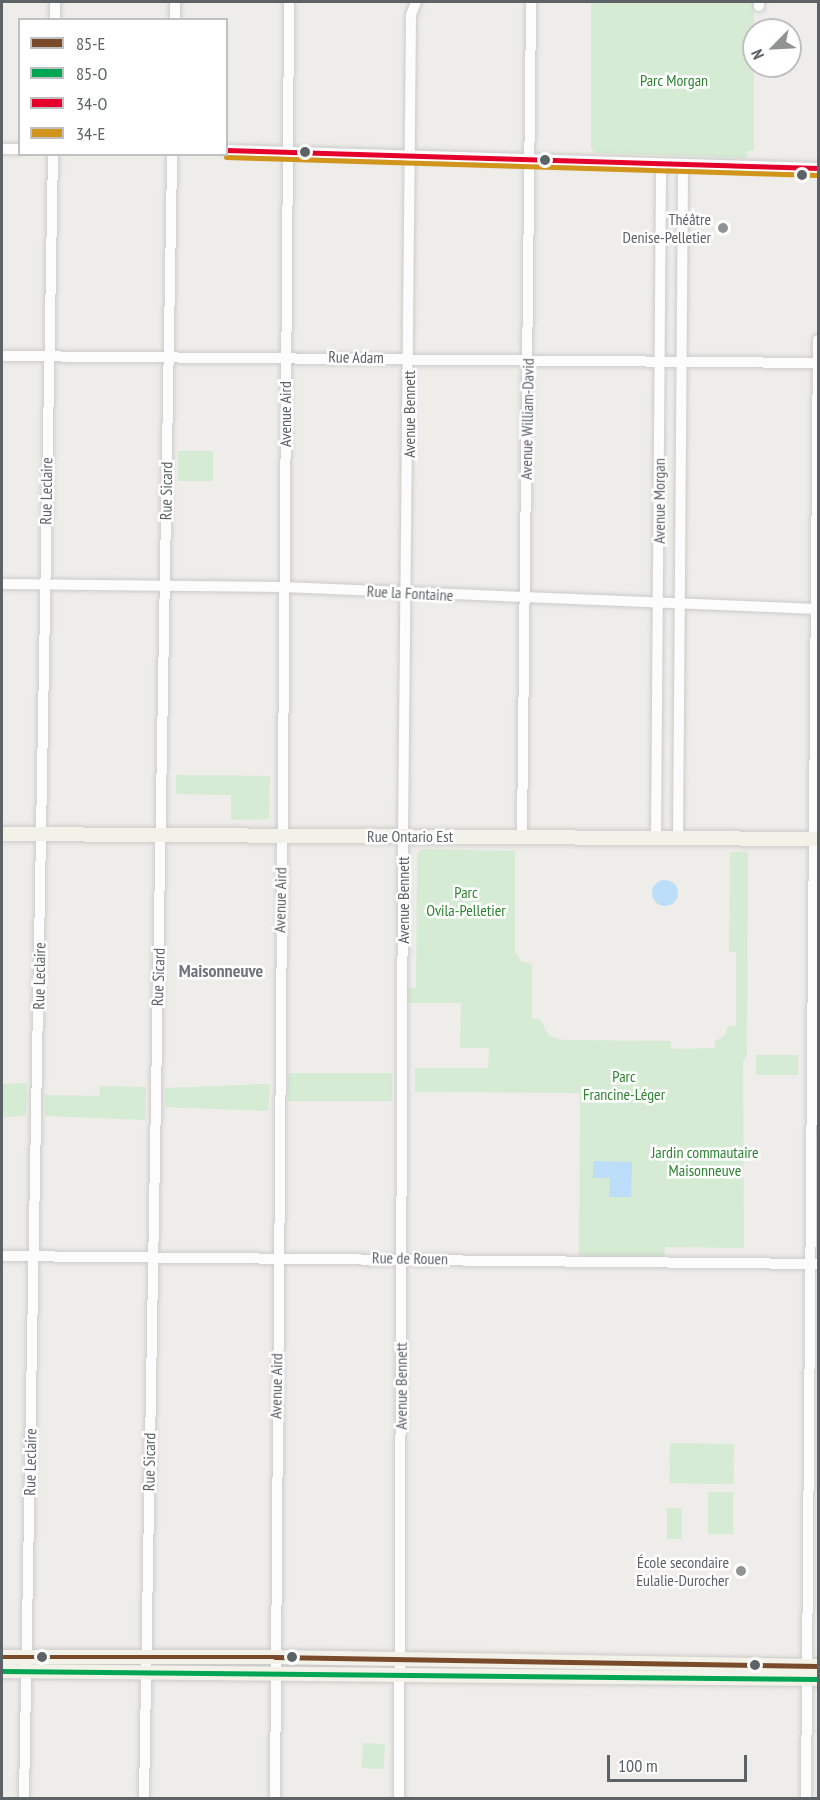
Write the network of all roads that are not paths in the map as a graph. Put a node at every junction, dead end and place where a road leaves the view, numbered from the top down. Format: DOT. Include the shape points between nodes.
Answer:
graph roads {
  1 [pos="55,2"];
  2 [pos="175,2"];
  3 [pos="289,2"];
  4 [pos="416,2"];
  5 [pos="531,2"];
  6 [pos="56,18"];
  7 [pos="175,18"];
  8 [pos="2,149"];
  9 [pos="18,149"];
  10 [pos="228,150"];
  11 [pos="287,151"];
  12 [pos="410,155"];
  13 [pos="53,156"];
  14 [pos="172,156"];
  15 [pos="529,160"];
  16 [pos="661,165"];
  17 [pos="683,165"];
  18 [pos="819,168"];
  19 [pos="819,340"];
  20 [pos="2,356"];
  21 [pos="49,356"];
  22 [pos="169,356"];
  23 [pos="285,356"];
  24 [pos="409,358"];
  25 [pos="527,361"];
  26 [pos="660,362"];
  27 [pos="679,362"];
  28 [pos="818,363"];
  29 [pos="2,584"];
  30 [pos="45,584"];
  31 [pos="165,585"];
  32 [pos="283,587"];
  33 [pos="406,593"];
  34 [pos="525,598"];
  35 [pos="658,605"];
  36 [pos="678,606"];
  37 [pos="817,609"];
  38 [pos="2,834"];
  39 [pos="41,834"];
  40 [pos="161,835"];
  41 [pos="281,836"];
  42 [pos="403,837"];
  43 [pos="522,837"];
  44 [pos="656,838"];
  45 [pos="678,838"];
  46 [pos="816,839"];
  47 [pos="2,1256"];
  48 [pos="34,1256"];
  49 [pos="153,1256"];
  50 [pos="277,1257"];
  51 [pos="401,1258"];
  52 [pos="814,1264"];
  53 [pos="275,1656"];
  54 [pos="2,1657"];
  55 [pos="146,1657"];
  56 [pos="27,1664"];
  57 [pos="400,1667"];
  58 [pos="2,1671"];
  59 [pos="146,1673"];
  60 [pos="275,1673"];
  61 [pos="813,1673"];
  62 [pos="24,1798"];
  63 [pos="144,1798"];
  64 [pos="275,1798"];
  65 [pos="399,1798"];
  66 [pos="806,1798"];
  1 -- 6 [label="street"];
  2 -- 7 [label="street"];
  3 -- 11 [label="street, Avenue Aird"];
  4 -- 12 [label="street, Avenue Bennett" via="411,15"];
  5 -- 15 [label="street, Avenue William-David"];
  8 -- 9 [label="street"];
  10 -- 11 [label="street"];
  11 -- 12 [label="street"];
  11 -- 23 [label="street, Avenue Aird"];
  12 -- 15 [label="street"];
  12 -- 24 [label="street, Avenue Bennett"];
  13 -- 21 [label="street, Rue Leclaire"];
  14 -- 22 [label="street, Rue Sicard"];
  15 -- 16 [label="street"];
  15 -- 25 [label="street, Avenue William-David"];
  16 -- 17 [label="street"];
  16 -- 26 [label="street, Avenue Morgan"];
  17 -- 18 [label="street"];
  17 -- 27 [label="street, Avenue Morgan"];
  19 -- 28 [label="street"];
  20 -- 21 [label="street, Rue Adam"];
  21 -- 22 [label="street, Rue Adam"];
  21 -- 30 [label="street, Rue Leclaire"];
  22 -- 23 [label="street, Rue Adam"];
  22 -- 31 [label="street, Rue Sicard"];
  23 -- 24 [label="street, Rue Adam"];
  23 -- 32 [label="street, Avenue Aird"];
  24 -- 25 [label="street, Rue Adam"];
  24 -- 33 [label="street, Avenue Bennett"];
  25 -- 26 [label="street, Rue Adam"];
  25 -- 34 [label="street, Avenue William-David"];
  26 -- 27 [label="street, Rue Adam"];
  26 -- 35 [label="street, Avenue Morgan"];
  27 -- 28 [label="street, Rue Adam"];
  27 -- 36 [label="street, Avenue Morgan"];
  28 -- 37 [label="street"];
  29 -- 30 [label="street, Rue la Fontaine"];
  30 -- 31 [label="street, Rue la Fontaine"];
  30 -- 39 [label="street, Rue Leclaire"];
  31 -- 32 [label="street, Rue la Fontaine"];
  31 -- 40 [label="street, Rue Sicard"];
  32 -- 33 [label="street, Rue la Fontaine"];
  32 -- 41 [label="street, Avenue Aird"];
  33 -- 34 [label="street, Rue la Fontaine"];
  33 -- 42 [label="street, Avenue Bennett"];
  34 -- 35 [label="street, Rue la Fontaine"];
  34 -- 43 [label="street, Avenue William-David"];
  35 -- 36 [label="street, Rue la Fontaine"];
  35 -- 44 [label="street, Avenue Morgan"];
  36 -- 37 [label="street, Rue la Fontaine"];
  36 -- 45 [label="street, Avenue Morgan"];
  37 -- 46 [label="street"];
  38 -- 39 [label="main road, Rue Ontario Est"];
  39 -- 40 [label="main road, Rue Ontario Est"];
  39 -- 48 [label="street, Rue Leclaire"];
  40 -- 41 [label="main road, Rue Ontario Est"];
  40 -- 49 [label="street, Rue Sicard"];
  41 -- 42 [label="main road, Rue Ontario Est"];
  41 -- 50 [label="street, Avenue Aird"];
  42 -- 43 [label="main road, Rue Ontario Est"];
  42 -- 51 [label="street, Avenue Bennett"];
  43 -- 44 [label="main road, Rue Ontario Est"];
  44 -- 45 [label="main road, Rue Ontario Est"];
  45 -- 46 [label="main road, Rue Ontario Est"];
  46 -- 52 [label="street"];
  47 -- 48 [label="street, Rue de Rouen"];
  48 -- 49 [label="street, Rue de Rouen"];
  48 -- 56 [label="street, Rue Leclaire"];
  49 -- 50 [label="street, Rue de Rouen"];
  49 -- 55 [label="street, Rue Sicard"];
  50 -- 51 [label="street, Rue de Rouen"];
  50 -- 53 [label="street, Avenue Aird"];
  51 -- 52 [label="street, Rue de Rouen"];
  51 -- 57 [label="street, Avenue Bennett"];
  52 -- 61 [label="street"];
  53 -- 55 [label="main road"];
  53 -- 57 [label="main road"];
  53 -- 60 [label="street, Avenue Aird"];
  54 -- 56 [label="main road"];
  55 -- 56 [label="main road"];
  55 -- 59 [label="street, Rue Sicard"];
  56 -- 58 [label="main road"];
  56 -- 59 [label="main road"];
  56 -- 62 [label="street, Rue Leclaire"];
  57 -- 60 [label="main road"];
  57 -- 61 [label="main road"];
  57 -- 65 [label="street, Avenue Bennett"];
  59 -- 60 [label="main road"];
  59 -- 63 [label="street, Rue Sicard"];
  60 -- 64 [label="street, Avenue Aird"];
  61 -- 66 [label="street"];
}
